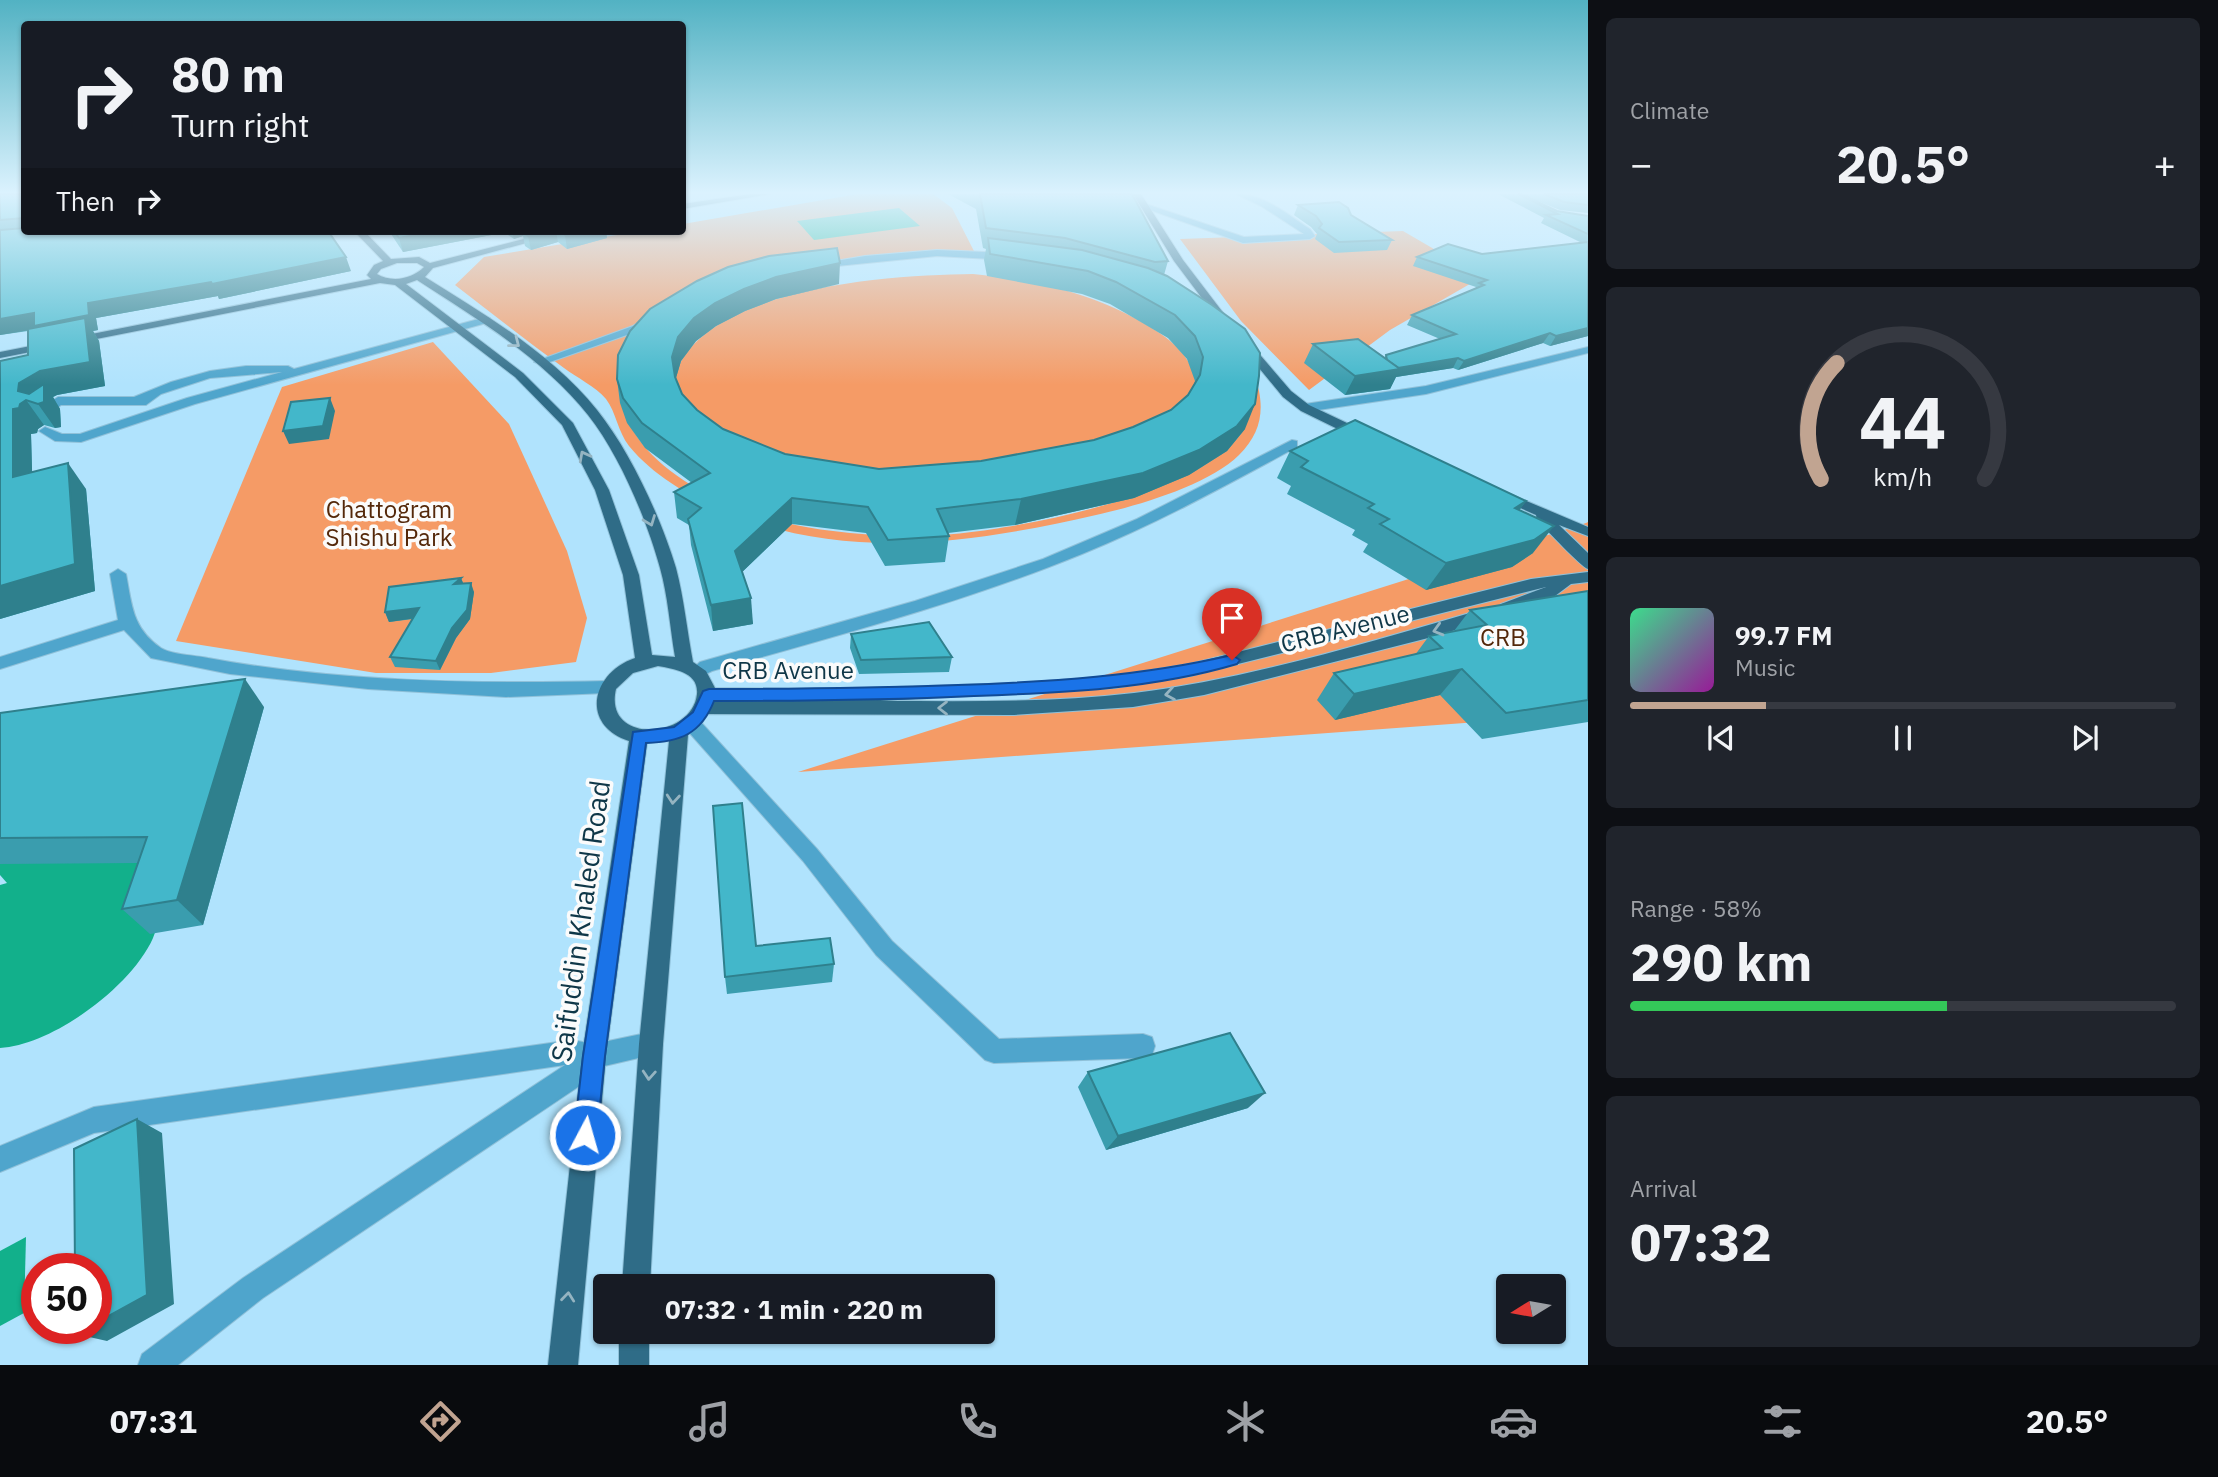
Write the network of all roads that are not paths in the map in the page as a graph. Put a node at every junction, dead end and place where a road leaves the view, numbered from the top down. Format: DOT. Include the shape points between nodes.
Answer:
graph roads {
  1 [pos="384,258"];
  2 [pos="455,258"];
  3 [pos="462,258"];
  4 [pos="878,258"];
  5 [pos="1014,258"];
  6 [pos="1177,258"];
  7 [pos="1024,259"];
  8 [pos="388,262"];
  9 [pos="806,266"];
  10 [pos="422,268"];
  11 [pos="376,277"];
  12 [pos="397,282"];
  13 [pos="1201,311"];
  14 [pos="657,316"];
  15 [pos="486,320"];
  16 [pos="1225,321"];
  17 [pos="462,328"];
  18 [pos="0,346"];
  19 [pos="1588,351"];
  20 [pos="0,355"];
  21 [pos="1555,359"];
  22 [pos="540,362"];
  23 [pos="1588,363"];
  24 [pos="310,369"];
  25 [pos="136,401"];
  26 [pos="191,401"];
  27 [pos="1305,408"];
  28 [pos="41,413"];
  29 [pos="45,431"];
  30 [pos="1377,442"];
  31 [pos="1293,444"];
  32 [pos="1487,488"];
  33 [pos="1532,508"];
  34 [pos="1588,532"];
  35 [pos="1588,564"];
  36 [pos="118,574"];
  37 [pos="1579,578"];
  38 [pos="127,623"];
  39 [pos="1327,636"];
  40 [pos="1348,653"];
  41 [pos="644,662"];
  42 [pos="0,663"];
  43 [pos="692,668"];
  44 [pos="1190,670"];
  45 [pos="607,687"];
  46 [pos="1204,689"];
  47 [pos="696,714"];
  48 [pos="639,737"];
  49 [pos="651,1044"];
  50 [pos="1143,1046"];
  51 [pos="594,1056"];
  52 [pos="0,1159"];
  53 [pos="637,1274"];
  54 [pos="634,1344"];
  55 [pos="153,1365"];
  56 [pos="563,1365"];
  57 [pos="634,1365"];
  1 -- 8 [label="main road"];
  2 -- 10 [label="main road"];
  3 -- 10 [label="main road"];
  4 -- 9 [label="street"];
  5 -- 7 [label="street"];
  6 -- 16 [label="main road"];
  8 -- 10 [label="main road"];
  8 -- 11 [label="main road"];
  10 -- 12 [label="main road"];
  10 -- 15 [label="main road"];
  11 -- 12 [label="main road"];
  11 -- 18 [label="main road"];
  11 -- 20 [label="main road"];
  12 -- 17 [label="main road"];
  13 -- 16 [label="street"];
  14 -- 22 [label="street" via="637,328"];
  15 -- 17 [label="street"];
  15 -- 22 [label="main road, one-way"];
  16 -- 27 [label="main road" via="1287,394"];
  17 -- 24 [label="street"];
  41 -- 17 [label="main road, one-way" via="631,575 602,490 567,423 519,374"];
  19 -- 21 [label="street"];
  21 -- 23 [label="street"];
  21 -- 27 [label="street" via="1426,390"];
  22 -- 43 [label="main road, one-way" via="593,413 634,479 668,568"];
  24 -- 25 [label="street" via="214,372"];
  24 -- 26 [label="street"];
  25 -- 26 [label="street"];
  25 -- 28 [label="street" via="58,401"];
  26 -- 29 [label="street" via="81,438 60,438"];
  27 -- 30 [label="main road"];
  31 -- 43 [label="street" via="1202,494 1050,562 945,599"];
  32 -- 33 [label="main road"];
  33 -- 34 [label="main road"];
  33 -- 35 [label="main road"];
  36 -- 38 [label="street"];
  37 -- 39 [label="main road, CRB Avenue" via="1531,584"];
  37 -- 40 [label="main road, CRB Avenue, one-way" via="1506,608"];
  38 -- 42 [label="street"];
  38 -- 45 [label="street" via="157,654 230,668 382,684 506,690"];
  39 -- 40 [label="main road"];
  39 -- 44 [label="main road, CRB Avenue"];
  40 -- 46 [label="main road, CRB Avenue"];
  41 -- 43 [label="main road" via="672,660"];
  41 -- 45 [label="main road" via="622,671"];
  43 -- 47 [label="main road" via="706,683"];
  44 -- 46 [label="main road"];
  44 -- 47 [label="main road, CRB Avenue" via="1114,682 834,696"];
  45 -- 48 [label="main road" via="607,717 618,730"];
  46 -- 47 [label="main road, CRB Avenue, one-way" via="1133,700 1014,708"];
  47 -- 48 [label="main road" via="666,736"];
  47 -- 49 [label="main road, one-way"];
  47 -- 50 [label="street" via="884,948 994,1051"];
  48 -- 51 [label="main road, Saifuddin Khaled Road"];
  49 -- 51 [label="street"];
  49 -- 53 [label="main road, one-way"];
  51 -- 52 [label="street" via="572,1052 94,1120"];
  51 -- 55 [label="street" via="550,1091 253,1288"];
  56 -- 51 [label="main road, Saifuddin Khaled Road, one-way"];
  54 -- 57 [label="main road"];
}
